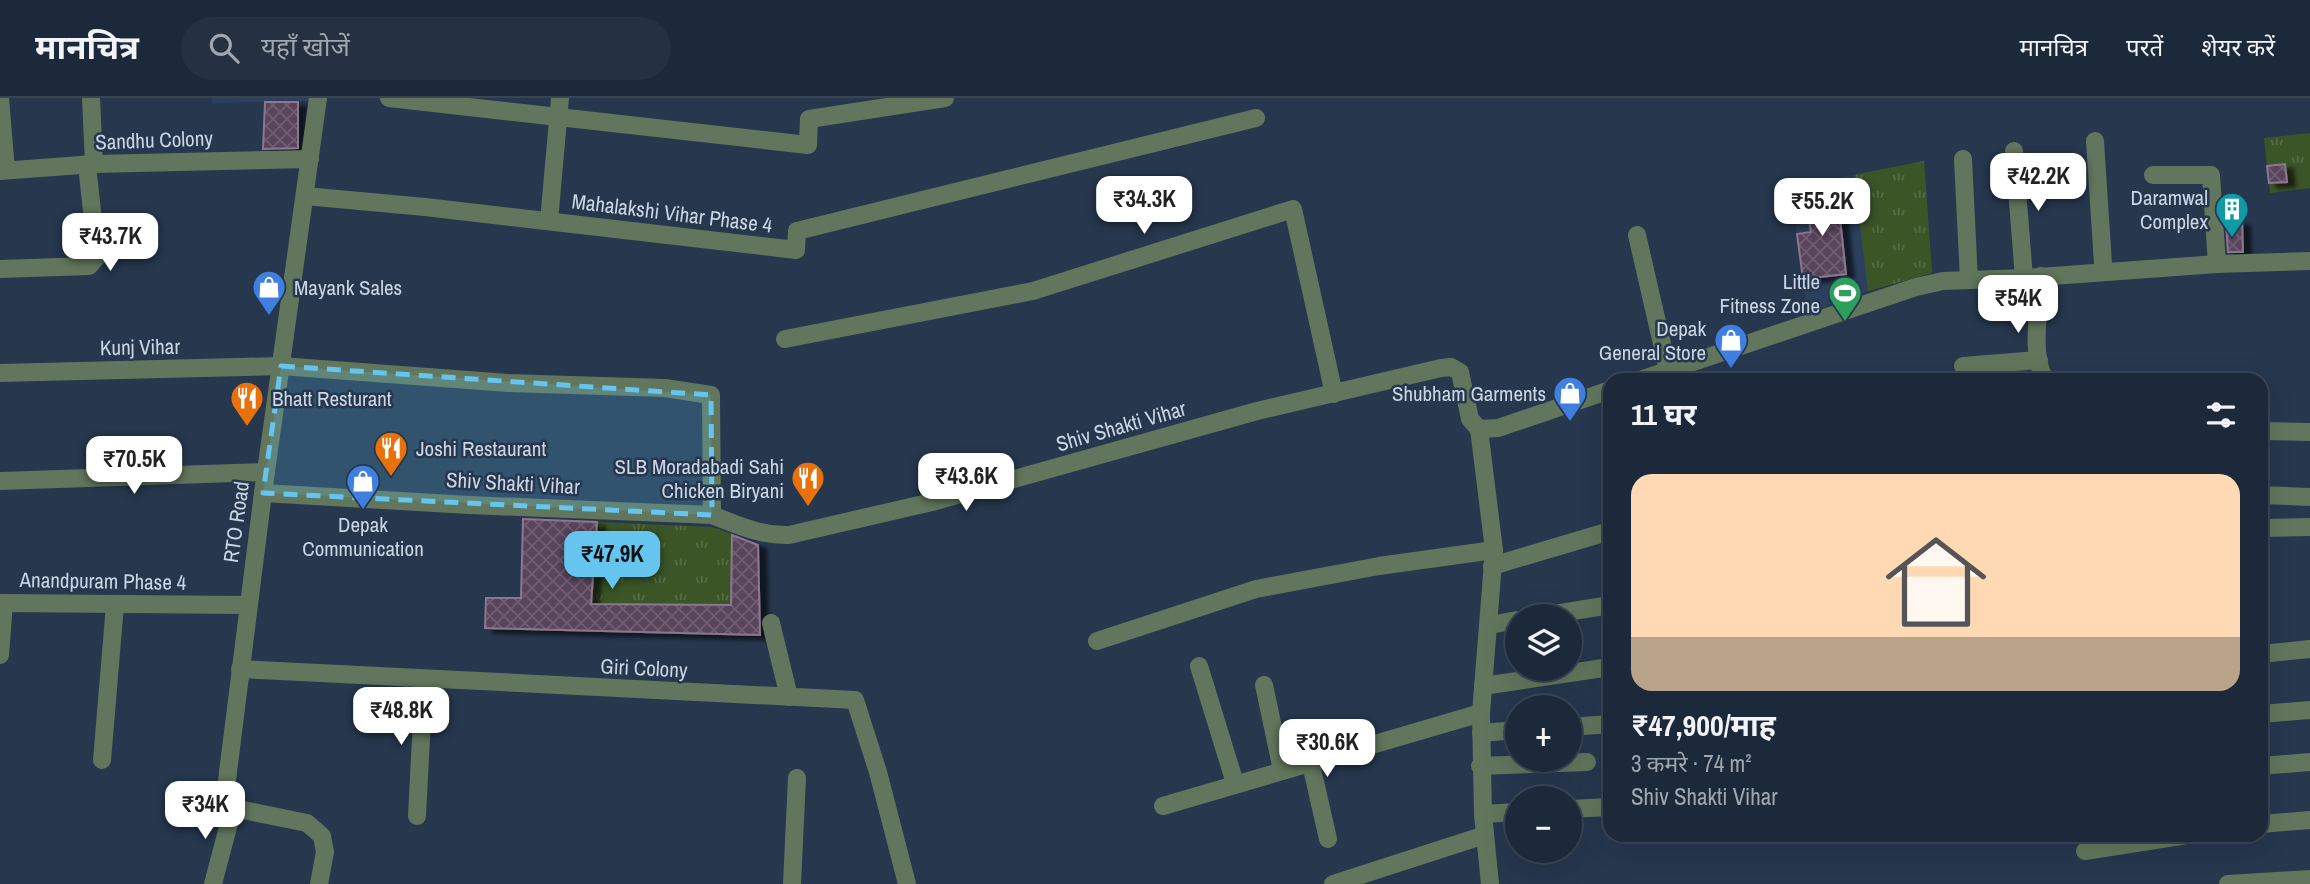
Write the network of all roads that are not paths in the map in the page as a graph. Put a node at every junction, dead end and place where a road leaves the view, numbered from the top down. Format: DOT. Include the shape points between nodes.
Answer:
graph roads {
  1 [pos="0,98"];
  2 [pos="91,98"];
  3 [pos="318,98"];
  4 [pos="388,98"];
  5 [pos="560,98"];
  6 [pos="945,98"];
  7 [pos="558,117"];
  8 [pos="1256,118"];
  9 [pos="2095,141"];
  10 [pos="2014,151"];
  11 [pos="310,159"];
  12 [pos="1963,159"];
  13 [pos="91,164"];
  14 [pos="3,170"];
  15 [pos="2154,175"];
  16 [pos="305,196"];
  17 [pos="549,221"];
  18 [pos="1637,235"];
  19 [pos="2310,261"];
  20 [pos="2217,264"];
  21 [pos="0,270"];
  22 [pos="2106,272"];
  23 [pos="2033,277"];
  24 [pos="1969,280"];
  25 [pos="785,339"];
  26 [pos="2039,360"];
  27 [pos="281,366"];
  28 [pos="1963,366"];
  29 [pos="1668,370"];
  30 [pos="0,373"];
  31 [pos="1660,373"];
  32 [pos="2042,373"];
  33 [pos="1603,392"];
  34 [pos="1334,394"];
  35 [pos="1479,429"];
  36 [pos="2268,431"];
  37 [pos="2310,432"];
  38 [pos="266,472"];
  39 [pos="0,481"];
  40 [pos="262,493"];
  41 [pos="2268,495"];
  42 [pos="2310,497"];
  43 [pos="712,515"];
  44 [pos="2310,527"];
  45 [pos="2268,528"];
  46 [pos="1603,533"];
  47 [pos="1493,558"];
  48 [pos="2,603"];
  49 [pos="115,605"];
  50 [pos="248,605"];
  51 [pos="1603,606"];
  52 [pos="1582,610"];
  53 [pos="1505,622"];
  54 [pos="771,623"];
  55 [pos="1490,625"];
  56 [pos="1097,641"];
  57 [pos="2310,649"];
  58 [pos="2268,653"];
  59 [pos="0,655"];
  60 [pos="1199,666"];
  61 [pos="1603,668"];
  62 [pos="240,669"];
  63 [pos="424,680"];
  64 [pos="1264,685"];
  65 [pos="1483,686"];
  66 [pos="789,697"];
  67 [pos="2310,710"];
  68 [pos="1480,713"];
  69 [pos="2268,713"];
  70 [pos="1603,725"];
  71 [pos="1582,726"];
  72 [pos="1505,731"];
  73 [pos="1480,733"];
  74 [pos="102,760"];
  75 [pos="1587,762"];
  76 [pos="2310,762"];
  77 [pos="1311,764"];
  78 [pos="2268,765"];
  79 [pos="1480,766"];
  80 [pos="1282,770"];
  81 [pos="797,778"];
  82 [pos="1235,783"];
  83 [pos="1163,806"];
  84 [pos="1603,807"];
  85 [pos="233,808"];
  86 [pos="1582,808"];
  87 [pos="1505,813"];
  88 [pos="1483,814"];
  89 [pos="417,816"];
  90 [pos="2310,820"];
  91 [pos="2268,823"];
  92 [pos="1485,835"];
  93 [pos="1328,839"];
  94 [pos="2142,842"];
  95 [pos="2085,851"];
  96 [pos="2310,879"];
  97 [pos="213,884"];
  98 [pos="318,884"];
  99 [pos="792,884"];
  100 [pos="908,884"];
  101 [pos="1333,884"];
  102 [pos="1490,884"];
  103 [pos="2228,884"];
  1 -- 14 [label="street"];
  2 -- 13 [label="street"];
  3 -- 11 [label="street, RTO Road"];
  4 -- 7 [label="street"];
  5 -- 7 [label="street"];
  6 -- 7 [label="street" via="809,120 808,145"];
  7 -- 17 [label="street"];
  8 -- 17 [label="street, Mahalakshi Vihar Phase 4" via="797,231 796,250"];
  9 -- 22 [label="street"];
  10 -- 23 [label="street"];
  11 -- 13 [label="street, Sandhu Colony"];
  11 -- 16 [label="street, RTO Road"];
  12 -- 24 [label="street"];
  13 -- 14 [label="street, Sandhu Colony"];
  13 -- 21 [label="street" via="94,262 89,266"];
  15 -- 20 [label="street" via="2211,175"];
  16 -- 17 [label="street, Mahalakshi Vihar Phase 4"];
  16 -- 27 [label="street, RTO Road"];
  18 -- 29 [label="street"];
  19 -- 20 [label="street"];
  20 -- 22 [label="street"];
  22 -- 23 [label="street"];
  23 -- 24 [label="street"];
  23 -- 26 [label="street"];
  24 -- 29 [label="street" via="1916,287"];
  25 -- 34 [label="street" via="1033,291 1293,209"];
  26 -- 28 [label="street"];
  26 -- 32 [label="street"];
  27 -- 30 [label="street, Kunj Vihar"];
  27 -- 38 [label="street, RTO Road"];
  27 -- 43 [label="street, Kunj Vihar" via="508,383 665,388 712,395"];
  29 -- 31 [label="street"];
  33 -- 35 [label="street" via="1498,428"];
  34 -- 35 [label="street, Shiv Shakti Vihar" via="1451,367 1460,372 1470,419"];
  34 -- 43 [label="street, Shiv Shakti Vihar" via="932,502 789,535 749,531"];
  35 -- 47 [label="street, Shiv Shakti Vihar"];
  36 -- 37 [label="street"];
  38 -- 39 [label="street"];
  38 -- 40 [label="street, RTO Road"];
  40 -- 43 [label="street, Shiv Shakti Vihar"];
  40 -- 50 [label="street, RTO Road"];
  41 -- 42 [label="street"];
  44 -- 45 [label="street"];
  46 -- 47 [label="street"];
  47 -- 55 [label="street, Shiv Shakti Vihar"];
  47 -- 56 [label="street" via="1379,566 1256,589"];
  48 -- 49 [label="street, Anandpuram Phase 4"];
  48 -- 59 [label="street"];
  49 -- 50 [label="street, Anandpuram Phase 4"];
  49 -- 74 [label="street"];
  50 -- 62 [label="street, RTO Road"];
  51 -- 52 [label="street"];
  53 -- 55 [label="street"];
  54 -- 66 [label="street"];
  55 -- 65 [label="street, Shiv Shakti Vihar"];
  57 -- 58 [label="street"];
  60 -- 82 [label="street"];
  61 -- 65 [label="street"];
  62 -- 63 [label="street, Giri Colony"];
  62 -- 85 [label="street, RTO Road" via="225,796"];
  63 -- 66 [label="street, Giri Colony"];
  63 -- 89 [label="street"];
  64 -- 80 [label="street"];
  65 -- 68 [label="street, Shiv Shakti Vihar"];
  66 -- 100 [label="street, Giri Colony" via="855,700"];
  67 -- 69 [label="street"];
  68 -- 73 [label="street, Shiv Shakti Vihar"];
  68 -- 77 [label="street"];
  70 -- 71 [label="street"];
  72 -- 73 [label="street"];
  73 -- 79 [label="street, Shiv Shakti Vihar"];
  75 -- 79 [label="street"];
  76 -- 78 [label="street"];
  77 -- 80 [label="street"];
  77 -- 93 [label="street"];
  79 -- 88 [label="street, Shiv Shakti Vihar"];
  80 -- 82 [label="street"];
  81 -- 99 [label="street"];
  82 -- 83 [label="street"];
  84 -- 86 [label="street"];
  85 -- 97 [label="street"];
  85 -- 98 [label="street" via="307,823 322,836 325,852"];
  87 -- 88 [label="street"];
  88 -- 92 [label="street, Shiv Shakti Vihar"];
  90 -- 91 [label="street"];
  92 -- 101 [label="street"];
  92 -- 102 [label="street, Shiv Shakti Vihar"];
  94 -- 95 [label="street"];
  96 -- 103 [label="street"];
}
